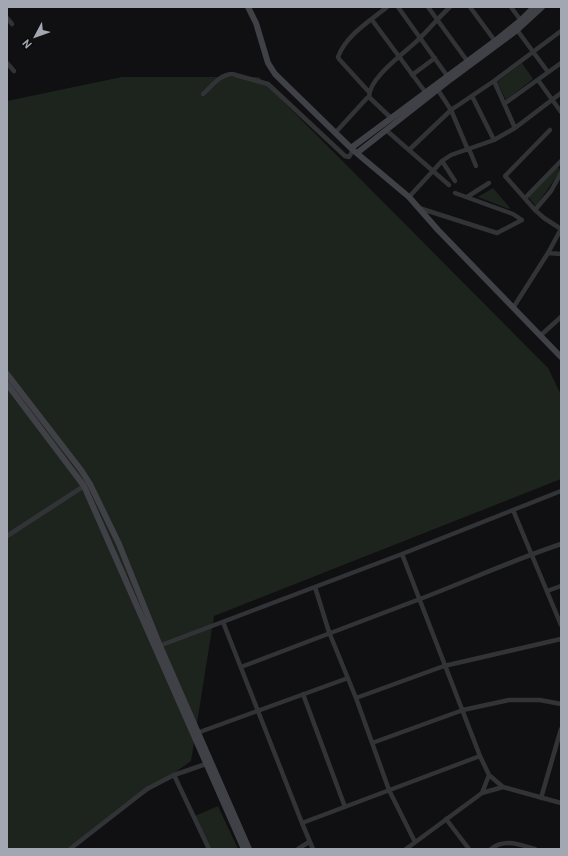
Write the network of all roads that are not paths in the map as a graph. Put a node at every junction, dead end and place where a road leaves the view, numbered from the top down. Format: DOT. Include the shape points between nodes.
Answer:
graph roads {
  1 [pos="248,7"];
  2 [pos="387,7"];
  3 [pos="398,7"];
  4 [pos="428,7"];
  5 [pos="450,7"];
  6 [pos="470,7"];
  7 [pos="511,7"];
  8 [pos="534,7"];
  9 [pos="542,7"];
  10 [pos="7,18"];
  11 [pos="436,19"];
  12 [pos="372,20"];
  13 [pos="523,22"];
  14 [pos="12,24"];
  15 [pos="517,30"];
  16 [pos="561,31"];
  17 [pos="420,38"];
  18 [pos="495,41"];
  19 [pos="534,52"];
  20 [pos="399,57"];
  21 [pos="435,58"];
  22 [pos="468,62"];
  23 [pos="7,63"];
  24 [pos="561,63"];
  25 [pos="14,71"];
  26 [pos="548,72"];
  27 [pos="412,75"];
  28 [pos="448,77"];
  29 [pos="538,80"];
  30 [pos="494,81"];
  31 [pos="438,90"];
  32 [pos="426,93"];
  33 [pos="561,93"];
  34 [pos="203,94"];
  35 [pos="369,95"];
  36 [pos="472,96"];
  37 [pos="553,100"];
  38 [pos="504,104"];
  39 [pos="451,110"];
  40 [pos="561,112"];
  41 [pos="391,118"];
  42 [pos="515,128"];
  43 [pos="386,130"];
  44 [pos="550,130"];
  45 [pos="335,133"];
  46 [pos="494,140"];
  47 [pos="354,150"];
  48 [pos="409,150"];
  49 [pos="469,150"];
  50 [pos="442,161"];
  51 [pos="561,161"];
  52 [pos="476,166"];
  53 [pos="433,170"];
  54 [pos="561,173"];
  55 [pos="455,181"];
  56 [pos="489,183"];
  57 [pos="449,185"];
  58 [pos="455,192"];
  59 [pos="409,197"];
  60 [pos="467,197"];
  61 [pos="524,198"];
  62 [pos="419,208"];
  63 [pos="535,210"];
  64 [pos="561,229"];
  65 [pos="548,253"];
  66 [pos="561,254"];
  67 [pos="513,308"];
  68 [pos="561,317"];
  69 [pos="541,335"];
  70 [pos="561,357"];
  71 [pos="7,374"];
  72 [pos="7,384"];
  73 [pos="84,486"];
  74 [pos="561,492"];
  75 [pos="94,500"];
  76 [pos="513,510"];
  77 [pos="7,536"];
  78 [pos="561,544"];
  79 [pos="402,554"];
  80 [pos="532,554"];
  81 [pos="561,586"];
  82 [pos="315,587"];
  83 [pos="547,591"];
  84 [pos="420,599"];
  85 [pos="223,622"];
  86 [pos="561,625"];
  87 [pos="329,632"];
  88 [pos="561,639"];
  89 [pos="157,647"];
  90 [pos="444,666"];
  91 [pos="241,667"];
  92 [pos="348,678"];
  93 [pos="303,694"];
  94 [pos="356,698"];
  95 [pos="561,704"];
  96 [pos="258,710"];
  97 [pos="463,710"];
  98 [pos="561,729"];
  99 [pos="196,734"];
  100 [pos="372,743"];
  101 [pos="556,748"];
  102 [pos="561,750"];
  103 [pos="480,756"];
  104 [pos="206,764"];
  105 [pos="174,774"];
  106 [pos="489,775"];
  107 [pos="503,788"];
  108 [pos="389,790"];
  109 [pos="482,793"];
  110 [pos="541,798"];
  111 [pos="561,803"];
  112 [pos="345,807"];
  113 [pos="446,818"];
  114 [pos="302,823"];
  115 [pos="310,842"];
  116 [pos="415,842"];
  117 [pos="72,848"];
  118 [pos="209,849"];
  119 [pos="244,849"];
  120 [pos="249,849"];
  121 [pos="298,849"];
  122 [pos="313,849"];
  123 [pos="406,849"];
  124 [pos="470,849"];
  125 [pos="491,849"];
  126 [pos="535,849"];
  1 -- 45 [label="street" via="256,23 268,63 275,74"];
  2 -- 12 [label="street"];
  3 -- 17 [label="street"];
  4 -- 11 [label="street"];
  5 -- 11 [label="street"];
  6 -- 18 [label="street"];
  7 -- 13 [label="street"];
  8 -- 13 [label="street"];
  9 -- 13 [label="street"];
  10 -- 14 [label="street"];
  11 -- 17 [label="street"];
  11 -- 22 [label="street"];
  12 -- 20 [label="street"];
  12 -- 35 [label="street" via="349,40 338,57"];
  13 -- 15 [label="street"];
  13 -- 18 [label="street"];
  15 -- 19 [label="street"];
  15 -- 31 [label="street"];
  16 -- 19 [label="street"];
  17 -- 20 [label="street"];
  17 -- 21 [label="street"];
  18 -- 22 [label="street"];
  19 -- 26 [label="street"];
  19 -- 30 [label="street"];
  20 -- 27 [label="street"];
  20 -- 35 [label="street" via="373,85"];
  21 -- 27 [label="street"];
  21 -- 28 [label="street"];
  22 -- 28 [label="street"];
  23 -- 25 [label="street"];
  24 -- 26 [label="street"];
  26 -- 29 [label="street"];
  27 -- 32 [label="street"];
  28 -- 32 [label="street"];
  29 -- 37 [label="street"];
  29 -- 38 [label="street"];
  30 -- 36 [label="street"];
  30 -- 38 [label="street"];
  31 -- 39 [label="street"];
  31 -- 43 [label="street"];
  32 -- 41 [label="street"];
  33 -- 37 [label="street"];
  34 -- 47 [label="street" via="227,74 263,82 276,91 345,156 349,157"];
  35 -- 41 [label="street"];
  35 -- 45 [label="street"];
  36 -- 39 [label="street"];
  36 -- 46 [label="street"];
  37 -- 40 [label="street"];
  37 -- 42 [label="street"];
  38 -- 42 [label="street"];
  39 -- 48 [label="street"];
  39 -- 49 [label="street"];
  41 -- 47 [label="street"];
  42 -- 46 [label="street"];
  43 -- 47 [label="street"];
  43 -- 48 [label="street"];
  44 -- 61 [label="street" via="505,176"];
  45 -- 47 [label="street"];
  46 -- 49 [label="street"];
  47 -- 59 [label="street"];
  48 -- 53 [label="street"];
  49 -- 50 [label="street" via="451,155"];
  49 -- 52 [label="street"];
  50 -- 53 [label="street"];
  50 -- 55 [label="street"];
  51 -- 61 [label="street"];
  53 -- 57 [label="street"];
  53 -- 59 [label="street"];
  54 -- 63 [label="street" via="551,191"];
  56 -- 60 [label="street"];
  58 -- 60 [label="street"];
  59 -- 62 [label="street"];
  60 -- 62 [label="street" via="513,214 522,220 497,233"];
  61 -- 63 [label="street"];
  62 -- 67 [label="street"];
  63 -- 64 [label="street"];
  64 -- 65 [label="street"];
  65 -- 66 [label="street"];
  65 -- 67 [label="street"];
  67 -- 69 [label="street"];
  68 -- 69 [label="street"];
  69 -- 70 [label="street"];
  71 -- 75 [label="street" via="81,470 90,484"];
  72 -- 73 [label="street"];
  73 -- 75 [label="street"];
  73 -- 77 [label="street"];
  74 -- 76 [label="street"];
  75 -- 89 [label="street" via="119,544"];
  76 -- 79 [label="street"];
  76 -- 80 [label="street"];
  78 -- 80 [label="street"];
  79 -- 82 [label="street"];
  79 -- 84 [label="street"];
  80 -- 83 [label="street"];
  80 -- 84 [label="street"];
  81 -- 83 [label="street"];
  82 -- 85 [label="street"];
  82 -- 87 [label="street"];
  83 -- 86 [label="street"];
  84 -- 87 [label="street"];
  84 -- 90 [label="street"];
  85 -- 89 [label="street"];
  85 -- 91 [label="street"];
  87 -- 91 [label="street"];
  87 -- 92 [label="street"];
  88 -- 90 [label="street"];
  89 -- 99 [label="street"];
  90 -- 94 [label="street"];
  90 -- 97 [label="street"];
  91 -- 96 [label="street"];
  92 -- 93 [label="street"];
  92 -- 94 [label="street"];
  93 -- 96 [label="street"];
  93 -- 112 [label="street"];
  94 -- 100 [label="street"];
  95 -- 97 [label="street" via="540,700 509,700"];
  96 -- 99 [label="street"];
  96 -- 114 [label="street"];
  97 -- 100 [label="street"];
  97 -- 103 [label="street"];
  98 -- 101 [label="street"];
  99 -- 104 [label="street"];
  99 -- 120 [label="street"];
  100 -- 108 [label="street"];
  101 -- 102 [label="street"];
  101 -- 110 [label="street"];
  103 -- 106 [label="street"];
  103 -- 108 [label="street"];
  104 -- 105 [label="street"];
  104 -- 119 [label="street"];
  105 -- 117 [label="street" via="147,788"];
  105 -- 118 [label="street"];
  106 -- 107 [label="street"];
  106 -- 109 [label="street"];
  107 -- 109 [label="street"];
  107 -- 110 [label="street"];
  108 -- 112 [label="street"];
  108 -- 116 [label="street"];
  109 -- 113 [label="street"];
  110 -- 111 [label="street"];
  112 -- 114 [label="street"];
  113 -- 116 [label="street"];
  113 -- 124 [label="street"];
  114 -- 115 [label="street"];
  115 -- 121 [label="street"];
  115 -- 122 [label="street"];
  116 -- 123 [label="street"];
  125 -- 126 [label="street" via="498,844 515,843"];
}
